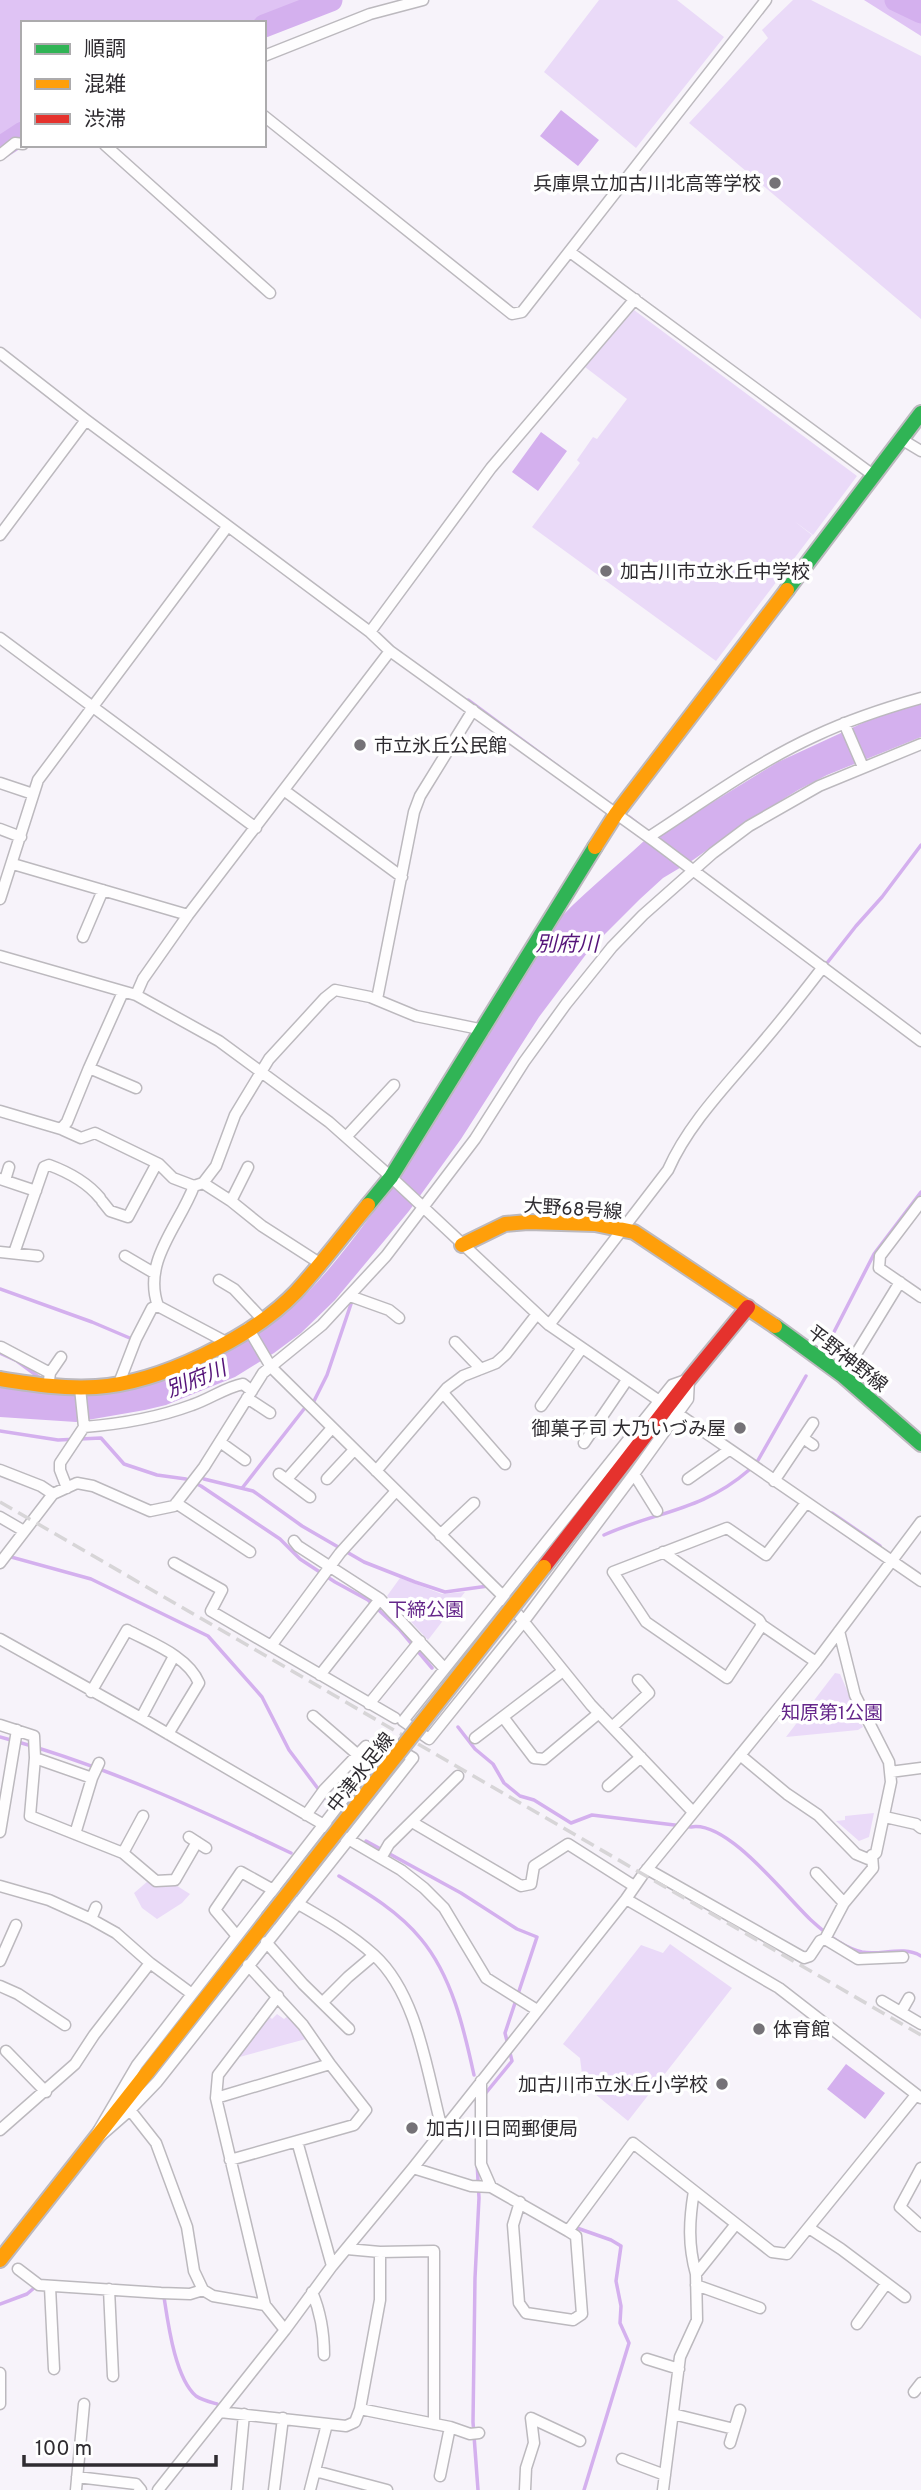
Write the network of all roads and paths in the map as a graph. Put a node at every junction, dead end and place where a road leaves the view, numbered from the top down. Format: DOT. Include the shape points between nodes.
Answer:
graph roads {
  1 [pos="423,0"];
  2 [pos="766,0"];
  3 [pos="266,55"];
  4 [pos="266,118"];
  5 [pos="21,144"];
  6 [pos="107,147"];
  7 [pos="0,155"];
  8 [pos="570,252"];
  9 [pos="270,293"];
  10 [pos="635,299"];
  11 [pos="0,353"];
  12 [pos="921,413"];
  13 [pos="86,420"];
  14 [pos="901,439"];
  15 [pos="921,451"];
  16 [pos="873,475"];
  17 [pos="228,527"];
  18 [pos="0,535"];
  19 [pos="370,632"];
  20 [pos="0,638"];
  21 [pos="390,650"];
  22 [pos="921,698"];
  23 [pos="92,707"];
  24 [pos="472,710"];
  25 [pos="844,723"];
  26 [pos="921,744"];
  27 [pos="863,766"];
  28 [pos="0,783"];
  29 [pos="285,791"];
  30 [pos="33,794"];
  31 [pos="616,814"];
  32 [pos="256,828"];
  33 [pos="0,829"];
  34 [pos="21,837"];
  35 [pos="652,839"];
  36 [pos="8,867"];
  37 [pos="691,869"];
  38 [pos="402,877"];
  39 [pos="103,890"];
  40 [pos="0,899"];
  41 [pos="188,915"];
  42 [pos="83,937"];
  43 [pos="1,958"];
  44 [pos="823,968"];
  45 [pos="123,992"];
  46 [pos="136,995"];
  47 [pos="377,999"];
  48 [pos="484,1030"];
  49 [pos="921,1041"];
  50 [pos="89,1069"];
  51 [pos="262,1073"];
  52 [pos="394,1086"];
  53 [pos="136,1088"];
  54 [pos="0,1111"];
  55 [pos="61,1129"];
  56 [pos="346,1137"];
  57 [pos="157,1163"];
  58 [pos="9,1167"];
  59 [pos="248,1167"];
  60 [pos="391,1177"];
  61 [pos="2,1179"];
  62 [pos="198,1184"];
  63 [pos="36,1191"];
  64 [pos="231,1201"];
  65 [pos="921,1202"];
  66 [pos="423,1209"];
  67 [pos="624,1228"];
  68 [pos="462,1245"];
  69 [pos="0,1252"];
  70 [pos="15,1254"];
  71 [pos="38,1256"];
  72 [pos="125,1256"];
  73 [pos="321,1264"];
  74 [pos="154,1273"];
  75 [pos="219,1280"];
  76 [pos="900,1282"];
  77 [pos="351,1296"];
  78 [pos="921,1297"];
  79 [pos="158,1306"];
  80 [pos="748,1307"];
  81 [pos="537,1314"];
  82 [pos="399,1318"];
  83 [pos="263,1320"];
  84 [pos="549,1325"];
  85 [pos="248,1328"];
  86 [pos="226,1342"];
  87 [pos="455,1342"];
  88 [pos="23,1343"];
  89 [pos="1,1347"];
  90 [pos="582,1348"];
  91 [pos="16,1354"];
  92 [pos="856,1354"];
  93 [pos="61,1357"];
  94 [pos="271,1367"];
  95 [pos="481,1369"];
  96 [pos="0,1379"];
  97 [pos="49,1380"];
  98 [pos="627,1380"];
  99 [pos="119,1383"];
  100 [pos="80,1388"];
  101 [pos="443,1393"];
  102 [pos="250,1394"];
  103 [pos="541,1406"];
  104 [pos="668,1408"];
  105 [pos="270,1413"];
  106 [pos="813,1423"];
  107 [pos="83,1427"];
  108 [pos="332,1428"];
  109 [pos="803,1438"];
  110 [pos="220,1442"];
  111 [pos="584,1443"];
  112 [pos="921,1444"];
  113 [pos="813,1445"];
  114 [pos="491,1447"];
  115 [pos="354,1450"];
  116 [pos="729,1450"];
  117 [pos="482,1455"];
  118 [pos="245,1460"];
  119 [pos="505,1464"];
  120 [pos="0,1470"];
  121 [pos="376,1471"];
  122 [pos="634,1474"];
  123 [pos="327,1479"];
  124 [pos="688,1479"];
  125 [pos="774,1481"];
  126 [pos="67,1488"];
  127 [pos="396,1491"];
  128 [pos="53,1494"];
  129 [pos="310,1497"];
  130 [pos="176,1503"];
  131 [pos="474,1503"];
  132 [pos="806,1503"];
  133 [pos="657,1511"];
  134 [pos="0,1517"];
  135 [pos="921,1522"];
  136 [pos="24,1531"];
  137 [pos="440,1535"];
  138 [pos="233,1541"];
  139 [pos="294,1541"];
  140 [pos="227,1551"];
  141 [pos="250,1552"];
  142 [pos="663,1552"];
  143 [pos="4,1557"];
  144 [pos="890,1560"];
  145 [pos="174,1563"];
  146 [pos="327,1573"];
  147 [pos="921,1581"];
  148 [pos="503,1596"];
  149 [pos="376,1604"];
  150 [pos="524,1621"];
  151 [pos="762,1625"];
  152 [pos="839,1631"];
  153 [pos="0,1639"];
  154 [pos="419,1641"];
  155 [pos="271,1646"];
  156 [pos="174,1656"];
  157 [pos="816,1662"];
  158 [pos="444,1668"];
  159 [pos="564,1671"];
  160 [pos="320,1675"];
  161 [pos="638,1680"];
  162 [pos="91,1692"];
  163 [pos="369,1704"];
  164 [pos="599,1713"];
  165 [pos="313,1716"];
  166 [pos="503,1717"];
  167 [pos="141,1718"];
  168 [pos="395,1718"];
  169 [pos="0,1725"];
  170 [pos="612,1727"];
  171 [pos="17,1730"];
  172 [pos="168,1734"];
  173 [pos="475,1738"];
  174 [pos="366,1746"];
  175 [pos="358,1755"];
  176 [pos="740,1755"];
  177 [pos="34,1758"];
  178 [pos="641,1758"];
  179 [pos="99,1763"];
  180 [pos="921,1768"];
  181 [pos="890,1772"];
  182 [pos="458,1776"];
  183 [pos="92,1778"];
  184 [pos="608,1786"];
  185 [pos="693,1812"];
  186 [pos="1,1813"];
  187 [pos="306,1815"];
  188 [pos="143,1816"];
  189 [pos="885,1817"];
  190 [pos="412,1822"];
  191 [pos="323,1825"];
  192 [pos="921,1828"];
  193 [pos="0,1832"];
  194 [pos="75,1834"];
  195 [pos="350,1840"];
  196 [pos="197,1842"];
  197 [pos="123,1853"];
  198 [pos="873,1856"];
  199 [pos="381,1857"];
  200 [pos="647,1869"];
  201 [pos="816,1873"];
  202 [pos="0,1886"];
  203 [pos="634,1886"];
  204 [pos="273,1890"];
  205 [pos="626,1899"];
  206 [pos="297,1903"];
  207 [pos="844,1903"];
  208 [pos="96,1907"];
  209 [pos="91,1919"];
  210 [pos="16,1925"];
  211 [pos="237,1936"];
  212 [pos="825,1940"];
  213 [pos="266,1942"];
  214 [pos="374,1955"];
  215 [pos="903,1957"];
  216 [pos="0,1961"];
  217 [pos="149,1963"];
  218 [pos="248,1965"];
  219 [pos="0,1986"];
  220 [pos="191,1994"];
  221 [pos="278,1996"];
  222 [pos="909,1998"];
  223 [pos="881,2001"];
  224 [pos="323,2003"];
  225 [pos="537,2010"];
  226 [pos="901,2012"];
  227 [pos="921,2024"];
  228 [pos="65,2025"];
  229 [pos="349,2029"];
  230 [pos="6,2051"];
  231 [pos="330,2064"];
  232 [pos="481,2081"];
  233 [pos="46,2092"];
  234 [pos="918,2097"];
  235 [pos="216,2098"];
  236 [pos="130,2110"];
  237 [pos="442,2129"];
  238 [pos="0,2130"];
  239 [pos="297,2141"];
  240 [pos="90,2145"];
  241 [pos="230,2160"];
  242 [pos="413,2168"];
  243 [pos="921,2168"];
  244 [pos="491,2187"];
  245 [pos="694,2191"];
  246 [pos="520,2202"];
  247 [pos="736,2224"];
  248 [pos="921,2226"];
  249 [pos="809,2228"];
  250 [pos="568,2231"];
  251 [pos="348,2249"];
  252 [pos="380,2252"];
  253 [pos="0,2260"];
  254 [pos="332,2266"];
  255 [pos="18,2269"];
  256 [pos="696,2274"];
  257 [pos="886,2284"];
  258 [pos="696,2285"];
  259 [pos="50,2287"];
  260 [pos="109,2289"];
  261 [pos="202,2290"];
  262 [pos="312,2292"];
  263 [pos="905,2297"];
  264 [pos="265,2305"];
  265 [pos="760,2308"];
  266 [pos="858,2324"];
  267 [pos="285,2330"];
  268 [pos="324,2355"];
  269 [pos="647,2359"];
  270 [pos="54,2369"];
  271 [pos="679,2369"];
  272 [pos="0,2373"];
  273 [pos="113,2376"];
  274 [pos="0,2380"];
  275 [pos="0,2404"];
  276 [pos="84,2404"];
  277 [pos="360,2409"];
  278 [pos="740,2410"];
  279 [pos="220,2412"];
  280 [pos="244,2414"];
  281 [pos="673,2414"];
  282 [pos="283,2418"];
  283 [pos="327,2424"];
  284 [pos="433,2424"];
  285 [pos="450,2427"];
  286 [pos="734,2429"];
  287 [pos="475,2433"];
  288 [pos="567,2435"];
  289 [pos="580,2441"];
  290 [pos="730,2443"];
  291 [pos="562,2447"];
  292 [pos="622,2459"];
  293 [pos="315,2471"];
  294 [pos="665,2474"];
  295 [pos="440,2476"];
  296 [pos="77,2477"];
  297 [pos="381,2489"];
  298 [pos="76,2490"];
  299 [pos="141,2490"];
  300 [pos="158,2490"];
  301 [pos="237,2490"];
  302 [pos="274,2490"];
  303 [pos="310,2490"];
  304 [pos="526,2490"];
  305 [pos="663,2490"];
  1 -- 3 [label="street" via="370,14"];
  2 -- 8 [label="street"];
  4 -- 8 [label="street" via="512,314 522,312"];
  5 -- 7 [label="street"];
  6 -- 9 [label="street"];
  8 -- 10 [label="street"];
  10 -- 16 [label="street"];
  10 -- 19 [label="street" via="491,468"];
  11 -- 13 [label="street"];
  12 -- 14 [label="street"];
  13 -- 17 [label="street"];
  13 -- 18 [label="street"];
  14 -- 15 [label="street"];
  14 -- 16 [label="street"];
  16 -- 31 [label="street"];
  17 -- 19 [label="street"];
  17 -- 23 [label="street"];
  19 -- 21 [label="street"];
  20 -- 23 [label="street"];
  21 -- 24 [label="street"];
  21 -- 29 [label="street"];
  22 -- 25 [label="street"];
  23 -- 30 [label="street" via="38,780"];
  23 -- 32 [label="street"];
  24 -- 31 [label="street"];
  24 -- 38 [label="street" via="420,796"];
  25 -- 27 [label="street"];
  25 -- 35 [label="street" via="754,769"];
  26 -- 27 [label="street"];
  27 -- 37 [label="street" via="758,821"];
  28 -- 30 [label="street"];
  29 -- 32 [label="street"];
  29 -- 38 [label="street"];
  30 -- 34 [label="street"];
  31 -- 35 [label="street"];
  31 -- 48 [label="street"];
  32 -- 41 [label="street"];
  33 -- 34 [label="street"];
  34 -- 36 [label="street"];
  35 -- 37 [label="street"];
  36 -- 39 [label="street"];
  36 -- 40 [label="street"];
  37 -- 44 [label="street"];
  37 -- 66 [label="street" via="612,947 566,1004"];
  38 -- 47 [label="street"];
  39 -- 41 [label="street"];
  39 -- 42 [label="street"];
  41 -- 46 [label="street"];
  43 -- 45 [label="street"];
  44 -- 49 [label="street"];
  44 -- 67 [label="street" via="719,1093"];
  45 -- 46 [label="street"];
  45 -- 50 [label="street"];
  46 -- 51 [label="street" via="219,1041"];
  47 -- 48 [label="street" via="416,1016"];
  47 -- 51 [label="street" via="335,990 269,1059"];
  48 -- 60 [label="street"];
  50 -- 53 [label="street"];
  50 -- 55 [label="street"];
  51 -- 56 [label="street"];
  51 -- 62 [label="street" via="235,1115 216,1166"];
  52 -- 56 [label="street"];
  54 -- 55 [label="street"];
  55 -- 57 [label="street" via="81,1138 96,1133"];
  56 -- 60 [label="street"];
  57 -- 62 [label="street" via="173,1178"];
  57 -- 63 [label="street" via="128,1217 110,1211 82,1181 49,1165 44,1167"];
  58 -- 61 [label="street"];
  59 -- 64 [label="street"];
  60 -- 66 [label="street"];
  60 -- 73 [label="street"];
  61 -- 63 [label="street"];
  62 -- 64 [label="street"];
  62 -- 74 [label="street" via="160,1252"];
  63 -- 70 [label="street"];
  64 -- 73 [label="street"];
  65 -- 76 [label="street" via="880,1256 879,1268"];
  66 -- 68 [label="street"];
  66 -- 77 [label="street"];
  67 -- 68 [label="street, 大野68号線" via="505,1224"];
  67 -- 80 [label="street, 大野68号線"];
  67 -- 84 [label="street"];
  68 -- 81 [label="street"];
  69 -- 70 [label="street"];
  70 -- 71 [label="street"];
  72 -- 74 [label="street"];
  73 -- 83 [label="street"];
  74 -- 79 [label="street"];
  75 -- 83 [label="street"];
  76 -- 78 [label="street"];
  76 -- 92 [label="street"];
  77 -- 82 [label="street"];
  77 -- 94 [label="street"];
  79 -- 86 [label="street"];
  79 -- 99 [label="street" via="152,1308 136,1339"];
  80 -- 104 [label="street, 中津水足線"];
  80 -- 112 [label="street, 平野神野線" via="842,1375"];
  81 -- 84 [label="street"];
  81 -- 95 [label="street" via="506,1354"];
  83 -- 85 [label="street"];
  84 -- 90 [label="street"];
  85 -- 86 [label="street"];
  85 -- 94 [label="street"];
  86 -- 99 [label="street" via="172,1369"];
  87 -- 95 [label="street"];
  88 -- 91 [label="street"];
  89 -- 91 [label="street"];
  90 -- 98 [label="street"];
  90 -- 103 [label="street"];
  91 -- 97 [label="street"];
  93 -- 97 [label="street"];
  94 -- 102 [label="street"];
  94 -- 108 [label="street"];
  95 -- 101 [label="street" via="463,1376"];
  96 -- 97 [label="street"];
  97 -- 100 [label="street"];
  98 -- 104 [label="street"];
  98 -- 111 [label="street"];
  99 -- 100 [label="street"];
  100 -- 107 [label="street"];
  101 -- 114 [label="street"];
  101 -- 121 [label="street"];
  102 -- 105 [label="street"];
  102 -- 107 [label="street" via="243,1384 163,1415"];
  102 -- 110 [label="street"];
  104 -- 116 [label="street"];
  104 -- 122 [label="street"];
  104 -- 148 [label="street"];
  104 -- 240 [label="street, 中津水足線, bridge"];
  106 -- 109 [label="street"];
  107 -- 126 [label="street" via="60,1463"];
  108 -- 115 [label="street"];
  108 -- 129 [label="street" via="283,1477"];
  109 -- 113 [label="street"];
  109 -- 125 [label="street"];
  110 -- 118 [label="street"];
  110 -- 130 [label="street"];
  114 -- 117 [label="street"];
  114 -- 119 [label="street"];
  115 -- 121 [label="street"];
  115 -- 123 [label="street"];
  116 -- 124 [label="street"];
  116 -- 125 [label="street"];
  120 -- 128 [label="street"];
  121 -- 127 [label="street"];
  122 -- 133 [label="street"];
  122 -- 150 [label="street"];
  125 -- 132 [label="street"];
  126 -- 128 [label="street"];
  126 -- 130 [label="street" via="77,1483 93,1486 150,1511"];
  127 -- 137 [label="street"];
  127 -- 146 [label="street"];
  128 -- 136 [label="street"];
  130 -- 138 [label="street"];
  131 -- 137 [label="street"];
  132 -- 142 [label="street" via="766,1555 727,1528"];
  132 -- 144 [label="street"];
  134 -- 136 [label="street"];
  135 -- 144 [label="street"];
  136 -- 143 [label="street"];
  137 -- 148 [label="street"];
  138 -- 140 [label="street"];
  138 -- 141 [label="street"];
  139 -- 146 [label="street"];
  142 -- 151 [label="street"];
  142 -- 151 [label="street" via="613,1572 646,1622 727,1678"];
  144 -- 147 [label="street"];
  144 -- 152 [label="street"];
  145 -- 155 [label="street" via="222,1590 211,1611"];
  146 -- 149 [label="street"];
  146 -- 155 [label="street"];
  148 -- 150 [label="street"];
  148 -- 158 [label="street"];
  149 -- 154 [label="street"];
  149 -- 160 [label="street"];
  150 -- 158 [label="street" via="429,1739 403,1721"];
  150 -- 159 [label="street"];
  151 -- 157 [label="street"];
  152 -- 157 [label="street"];
  152 -- 181 [label="street" via="855,1695"];
  153 -- 162 [label="street"];
  154 -- 158 [label="street"];
  154 -- 163 [label="street"];
  155 -- 160 [label="street"];
  156 -- 162 [label="street" via="127,1630"];
  156 -- 167 [label="street"];
  156 -- 172 [label="street" via="199,1683"];
  157 -- 176 [label="street"];
  159 -- 164 [label="street"];
  159 -- 166 [label="street"];
  160 -- 163 [label="street"];
  161 -- 170 [label="street" via="649,1693"];
  162 -- 167 [label="street"];
  163 -- 168 [label="street"];
  164 -- 166 [label="street" via="544,1759 534,1758"];
  164 -- 170 [label="street"];
  165 -- 175 [label="street" via="322,1730"];
  166 -- 173 [label="street"];
  167 -- 172 [label="street"];
  169 -- 171 [label="street"];
  170 -- 178 [label="street"];
  171 -- 177 [label="street" via="34,1736"];
  171 -- 186 [label="street"];
  172 -- 187 [label="street"];
  174 -- 175 [label="street"];
  175 -- 187 [label="street"];
  176 -- 185 [label="street"];
  176 -- 198 [label="street" via="818,1815 856,1854 868,1859"];
  177 -- 183 [label="street"];
  177 -- 194 [label="street" via="30,1816"];
  178 -- 184 [label="street"];
  178 -- 185 [label="street"];
  179 -- 183 [label="street"];
  180 -- 181 [label="street"];
  181 -- 189 [label="street"];
  182 -- 190 [label="street"];
  183 -- 194 [label="street"];
  185 -- 200 [label="street"];
  186 -- 193 [label="street"];
  187 -- 191 [label="street"];
  188 -- 197 [label="street"];
  189 -- 192 [label="street"];
  189 -- 198 [label="street"];
  190 -- 199 [label="street"];
  190 -- 203 [label="street" via="521,1886 531,1884 534,1866 568,1844"];
  191 -- 195 [label="street"];
  191 -- 195 [label="street" via="387,1743 413,1758"];
  191 -- 204 [label="street"];
  194 -- 197 [label="street"];
  195 -- 199 [label="street"];
  195 -- 206 [label="street"];
  196 -- 197 [label="street" via="175,1880 156,1881"];
  198 -- 207 [label="street" via="873,1868"];
  199 -- 225 [label="street" via="444,1908 486,1979"];
  200 -- 203 [label="street"];
  200 -- 212 [label="street" via="804,1958"];
  201 -- 207 [label="street"];
  202 -- 209 [label="street" via="49,1900"];
  203 -- 205 [label="street"];
  204 -- 206 [label="street"];
  204 -- 211 [label="street"];
  204 -- 211 [label="street" via="241,1872 215,1910"];
  205 -- 225 [label="street"];
  205 -- 234 [label="street" via="779,1988"];
  206 -- 213 [label="street"];
  206 -- 214 [label="street"];
  207 -- 212 [label="street"];
  208 -- 209 [label="street"];
  209 -- 217 [label="street" via="116,1933"];
  210 -- 216 [label="street"];
  211 -- 220 [label="street"];
  212 -- 215 [label="street" via="858,1959"];
  213 -- 218 [label="street"];
  213 -- 224 [label="street"];
  214 -- 224 [label="street"];
  214 -- 237 [label="street" via="407,2003"];
  217 -- 220 [label="street"];
  217 -- 233 [label="street" via="75,2064"];
  218 -- 221 [label="street"];
  218 -- 236 [label="street"];
  219 -- 228 [label="street" via="18,1994 47,2020"];
  220 -- 240 [label="street" via="137,2064"];
  221 -- 231 [label="street"];
  221 -- 235 [label="street" via="218,2075"];
  222 -- 226 [label="street"];
  223 -- 226 [label="street"];
  224 -- 229 [label="street"];
  225 -- 232 [label="street"];
  226 -- 227 [label="street"];
  230 -- 233 [label="street"];
  231 -- 235 [label="street"];
  231 -- 239 [label="street" via="366,2110 354,2125"];
  232 -- 237 [label="street"];
  232 -- 244 [label="street" via="481,2164"];
  233 -- 238 [label="street"];
  234 -- 249 [label="street"];
  235 -- 241 [label="street"];
  236 -- 240 [label="street"];
  236 -- 261 [label="street" via="156,2143 187,2227"];
  237 -- 242 [label="street"];
  239 -- 241 [label="street"];
  239 -- 254 [label="street"];
  240 -- 253 [label="street, 中津水足線"];
  241 -- 264 [label="street"];
  242 -- 244 [label="street" via="471,2186"];
  242 -- 251 [label="street"];
  243 -- 248 [label="street" via="900,2207"];
  244 -- 246 [label="street"];
  245 -- 247 [label="street"];
  245 -- 250 [label="street" via="633,2143"];
  245 -- 256 [label="street" via="689,2224"];
  246 -- 250 [label="street"];
  246 -- 250 [label="street" via="513,2225 519,2303 526,2313 573,2320 582,2314 576,2236"];
  247 -- 249 [label="street" via="772,2252 787,2254"];
  247 -- 256 [label="street"];
  249 -- 257 [label="street"];
  251 -- 252 [label="street"];
  251 -- 254 [label="street"];
  252 -- 277 [label="street" via="380,2300"];
  252 -- 284 [label="street" via="434,2251"];
  254 -- 262 [label="street"];
  255 -- 259 [label="street" via="39,2285"];
  256 -- 258 [label="street"];
  257 -- 263 [label="street"];
  257 -- 266 [label="street"];
  258 -- 265 [label="street"];
  258 -- 271 [label="street" via="697,2320"];
  259 -- 260 [label="street"];
  259 -- 270 [label="street"];
  260 -- 261 [label="street" via="181,2294"];
  260 -- 273 [label="street"];
  261 -- 264 [label="street" via="212,2296"];
  262 -- 267 [label="street"];
  262 -- 268 [label="street" via="324,2331"];
  264 -- 267 [label="street"];
  267 -- 279 [label="street"];
  269 -- 271 [label="street"];
  271 -- 281 [label="street"];
  272 -- 274 [label="street"];
  274 -- 275 [label="street"];
  276 -- 296 [label="street"];
  277 -- 283 [label="street" via="355,2422"];
  277 -- 284 [label="street"];
  278 -- 286 [label="street"];
  279 -- 280 [label="street"];
  279 -- 300 [label="street"];
  280 -- 282 [label="street"];
  280 -- 301 [label="street"];
  281 -- 286 [label="street"];
  281 -- 294 [label="street"];
  282 -- 283 [label="street"];
  282 -- 302 [label="street"];
  283 -- 293 [label="street"];
  284 -- 285 [label="street"];
  285 -- 287 [label="street"];
  285 -- 295 [label="street"];
  286 -- 290 [label="street"];
  288 -- 289 [label="street"];
  288 -- 291 [label="street"];
  288 -- 304 [label="street" via="531,2418 534,2442 526,2468"];
  292 -- 294 [label="street"];
  293 -- 297 [label="street"];
  293 -- 303 [label="street"];
  294 -- 305 [label="street"];
  296 -- 298 [label="street"];
  296 -- 299 [label="street" via="136,2484"];
}
